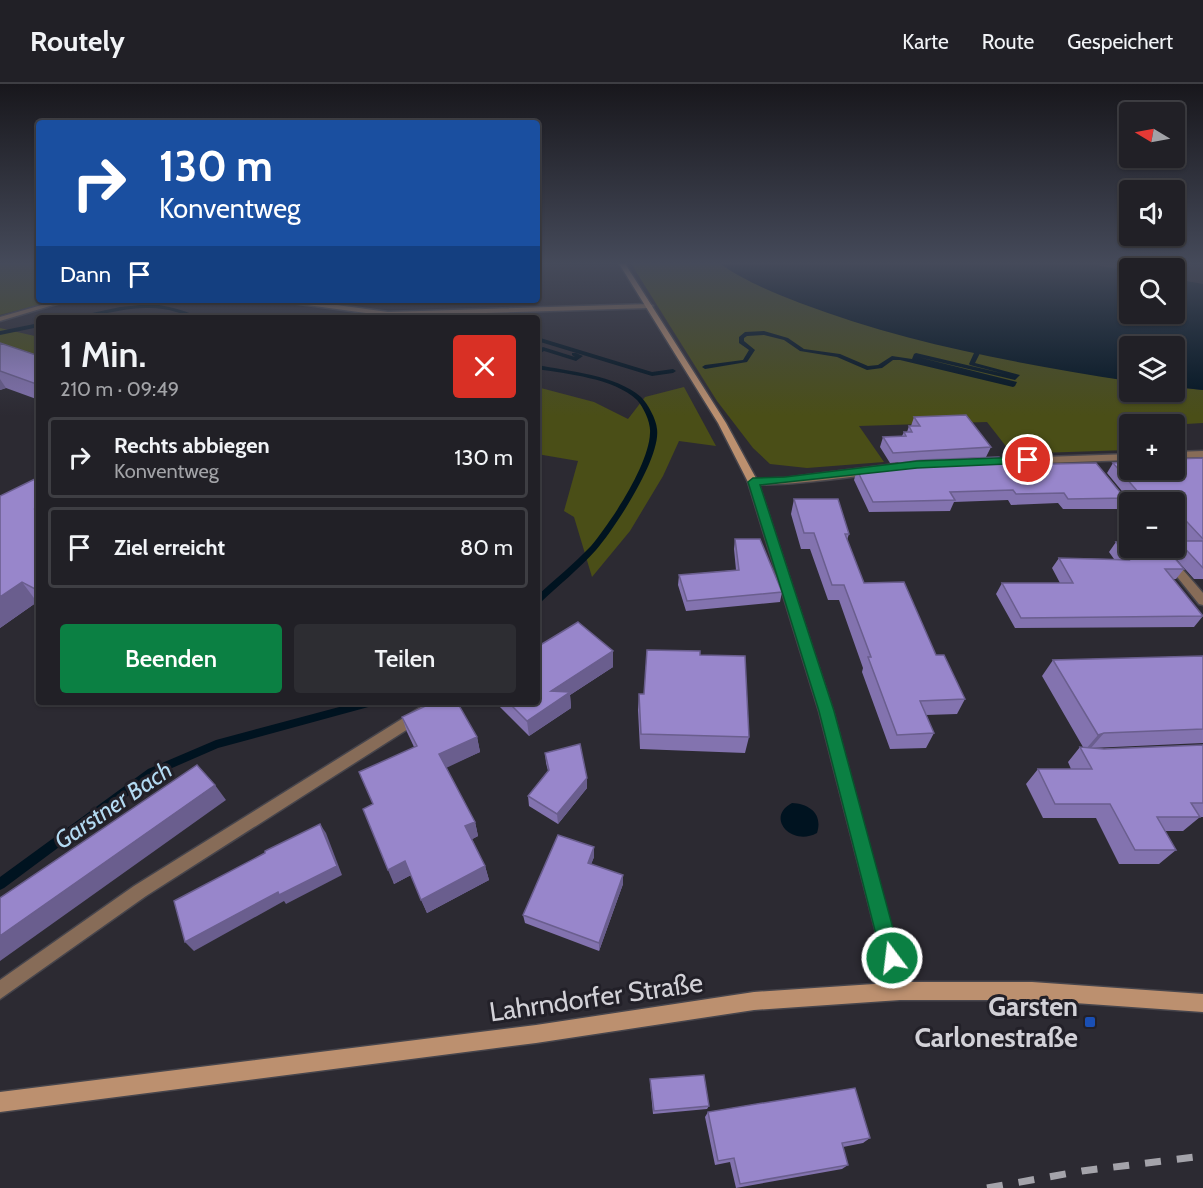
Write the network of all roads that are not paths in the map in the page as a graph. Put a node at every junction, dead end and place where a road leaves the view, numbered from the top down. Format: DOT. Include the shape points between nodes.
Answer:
graph roads {
  1 [pos="19,314"];
  2 [pos="384,314"];
  3 [pos="404,314"];
  4 [pos="655,314"];
  5 [pos="0,319"];
  6 [pos="1203,454"];
  7 [pos="1185,455"];
  8 [pos="1119,457"];
  9 [pos="1086,458"];
  10 [pos="974,463"];
  11 [pos="928,464"];
  12 [pos="1093,467"];
  13 [pos="753,482"];
  14 [pos="1107,485"];
  15 [pos="1119,499"];
  16 [pos="1167,558"];
  17 [pos="1203,601"];
  18 [pos="434,705"];
  19 [pos="0,990"];
  20 [pos="900,991"];
  21 [pos="1203,1004"];
  22 [pos="0,1102"];
  1 -- 5 [label="street"];
  2 -- 3 [label="street"];
  4 -- 13 [label="street"];
  6 -- 7 [label="street"];
  8 -- 9 [label="street"];
  9 -- 10 [label="street"];
  9 -- 12 [label="street"];
  11 -- 13 [label="street"];
  13 -- 20 [label="street" via="826,711"];
  14 -- 15 [label="street"];
  16 -- 17 [label="street"];
  18 -- 19 [label="street" via="140,891"];
  20 -- 21 [label="street, Lahrndorfer Straße" via="1032,991"];
  20 -- 22 [label="street, Lahrndorfer Straße" via="754,1001 536,1034"];
}
